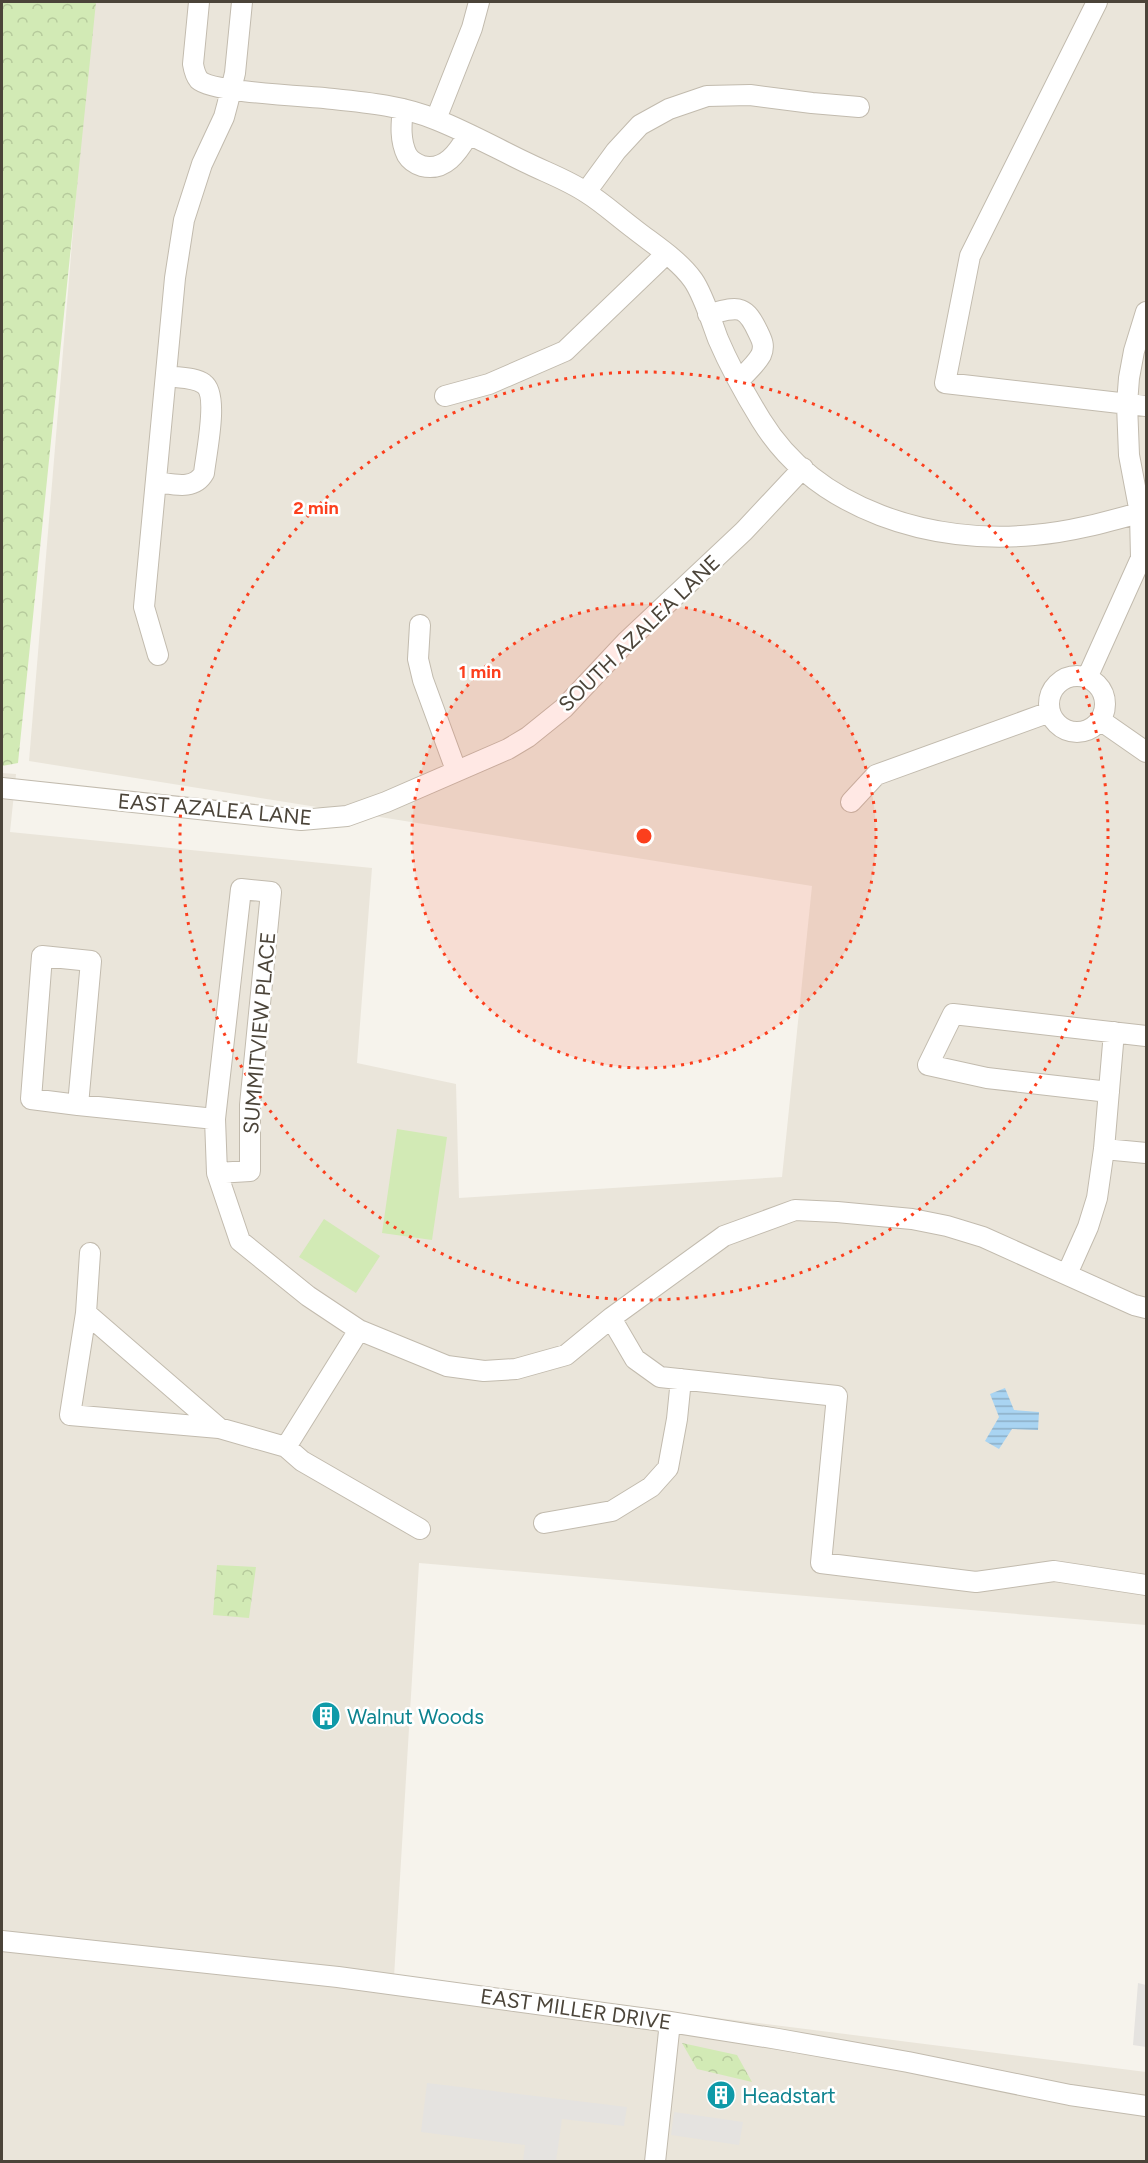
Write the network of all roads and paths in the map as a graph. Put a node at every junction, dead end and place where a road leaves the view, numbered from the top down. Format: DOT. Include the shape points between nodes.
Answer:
graph roads {
  1 [pos="199,2"];
  2 [pos="242,2"];
  3 [pos="479,2"];
  4 [pos="1097,2"];
  5 [pos="232,88"];
  6 [pos="859,107"];
  7 [pos="403,109"];
  8 [pos="436,119"];
  9 [pos="468,135"];
  10 [pos="586,192"];
  11 [pos="666,254"];
  12 [pos="1146,312"];
  13 [pos="708,314"];
  14 [pos="167,376"];
  15 [pos="739,380"];
  16 [pos="445,396"];
  17 [pos="1137,405"];
  18 [pos="803,468"];
  19 [pos="156,482"];
  20 [pos="1143,512"];
  21 [pos="420,625"];
  22 [pos="158,655"];
  23 [pos="1087,678"];
  24 [pos="1050,712"];
  25 [pos="1100,720"];
  26 [pos="1146,752"];
  27 [pos="456,770"];
  28 [pos="2,788"];
  29 [pos="851,802"];
  30 [pos="1114,1032"];
  31 [pos="1146,1036"];
  32 [pos="1109,1092"];
  33 [pos="78,1105"];
  34 [pos="215,1119"];
  35 [pos="1104,1149"];
  36 [pos="1146,1154"];
  37 [pos="216,1173"];
  38 [pos="90,1253"];
  39 [pos="1067,1274"];
  40 [pos="1146,1308"];
  41 [pos="86,1313"];
  42 [pos="611,1318"];
  43 [pos="359,1330"];
  44 [pos="681,1379"];
  45 [pos="219,1428"];
  46 [pos="286,1447"];
  47 [pos="544,1523"];
  48 [pos="420,1529"];
  49 [pos="1146,1585"];
  50 [pos="2,1941"];
  51 [pos="670,2022"];
  52 [pos="1146,2106"];
  53 [pos="655,2162"];
  1 -- 5 [label="street" via="194,72 205,83"];
  2 -- 5 [label="street"];
  3 -- 8 [label="street"];
  4 -- 17 [label="street" via="970,256 945,383"];
  5 -- 7 [label="street"];
  5 -- 14 [label="street" via="184,220"];
  6 -- 10 [label="street" via="750,95 706,96 669,109 640,126"];
  7 -- 8 [label="street"];
  7 -- 9 [label="street" via="404,148 408,158 419,165 430,168 451,159"];
  8 -- 9 [label="street"];
  9 -- 10 [label="street"];
  10 -- 11 [label="street"];
  11 -- 13 [label="street" via="694,281"];
  11 -- 16 [label="street" via="565,351 489,384"];
  12 -- 17 [label="street" via="1129,378"];
  13 -- 15 [label="street"];
  13 -- 15 [label="street" via="735,308 744,311 764,344 757,361"];
  14 -- 19 [label="street"];
  14 -- 19 [label="street" via="203,384 212,402 201,478 190,485"];
  15 -- 18 [label="street" via="762,422"];
  17 -- 20 [label="street" via="1128,447"];
  18 -- 20 [label="street" via="841,498 891,518 946,533 1038,535"];
  18 -- 27 [label="street, SOUTH AZALEA LANE" via="546,724 508,749"];
  19 -- 22 [label="street" via="144,608"];
  20 -- 23 [label="street" via="1141,558"];
  21 -- 27 [label="street" via="418,659 423,680"];
  23 -- 24 [label="street" via="1069,677 1061,681 1050,695"];
  23 -- 25 [label="street" via="1104,696"];
  24 -- 25 [label="street" via="1053,720 1068,731 1085,731"];
  24 -- 29 [label="street" via="876,775"];
  25 -- 26 [label="street"];
  27 -- 28 [label="street, EAST AZALEA LANE" via="347,816 301,820"];
  30 -- 31 [label="street"];
  30 -- 32 [label="street"];
  30 -- 32 [label="street" via="953,1014 928,1065 987,1078"];
  32 -- 35 [label="street"];
  33 -- 33 [label="street" via="31,1099 42,956 91,961"];
  33 -- 34 [label="street"];
  34 -- 37 [label="street"];
  34 -- 37 [label="street, SUMMITVIEW PLACE" via="241,889 271,892 250,1105 250,1170"];
  35 -- 36 [label="street"];
  35 -- 39 [label="street" via="1097,1198"];
  37 -- 43 [label="street" via="240,1241 308,1296"];
  38 -- 41 [label="street"];
  39 -- 40 [label="street"];
  39 -- 42 [label="street" via="983,1237 947,1226 912,1219 795,1210 724,1236"];
  41 -- 45 [label="street"];
  41 -- 45 [label="street" via="70,1415"];
  42 -- 43 [label="street" via="566,1355 516,1369 484,1371 447,1366"];
  42 -- 44 [label="street" via="635,1359 660,1377"];
  43 -- 46 [label="street"];
  44 -- 47 [label="street" via="668,1468 651,1487 612,1511"];
  44 -- 49 [label="street" via="837,1396 821,1563 976,1582 1054,1571"];
  45 -- 46 [label="street"];
  46 -- 48 [label="street" via="302,1461"];
  50 -- 51 [label="street, EAST MILLER DRIVE" via="338,1977"];
  51 -- 52 [label="street, EAST MILLER DRIVE"];
  51 -- 53 [label="street"];
}
